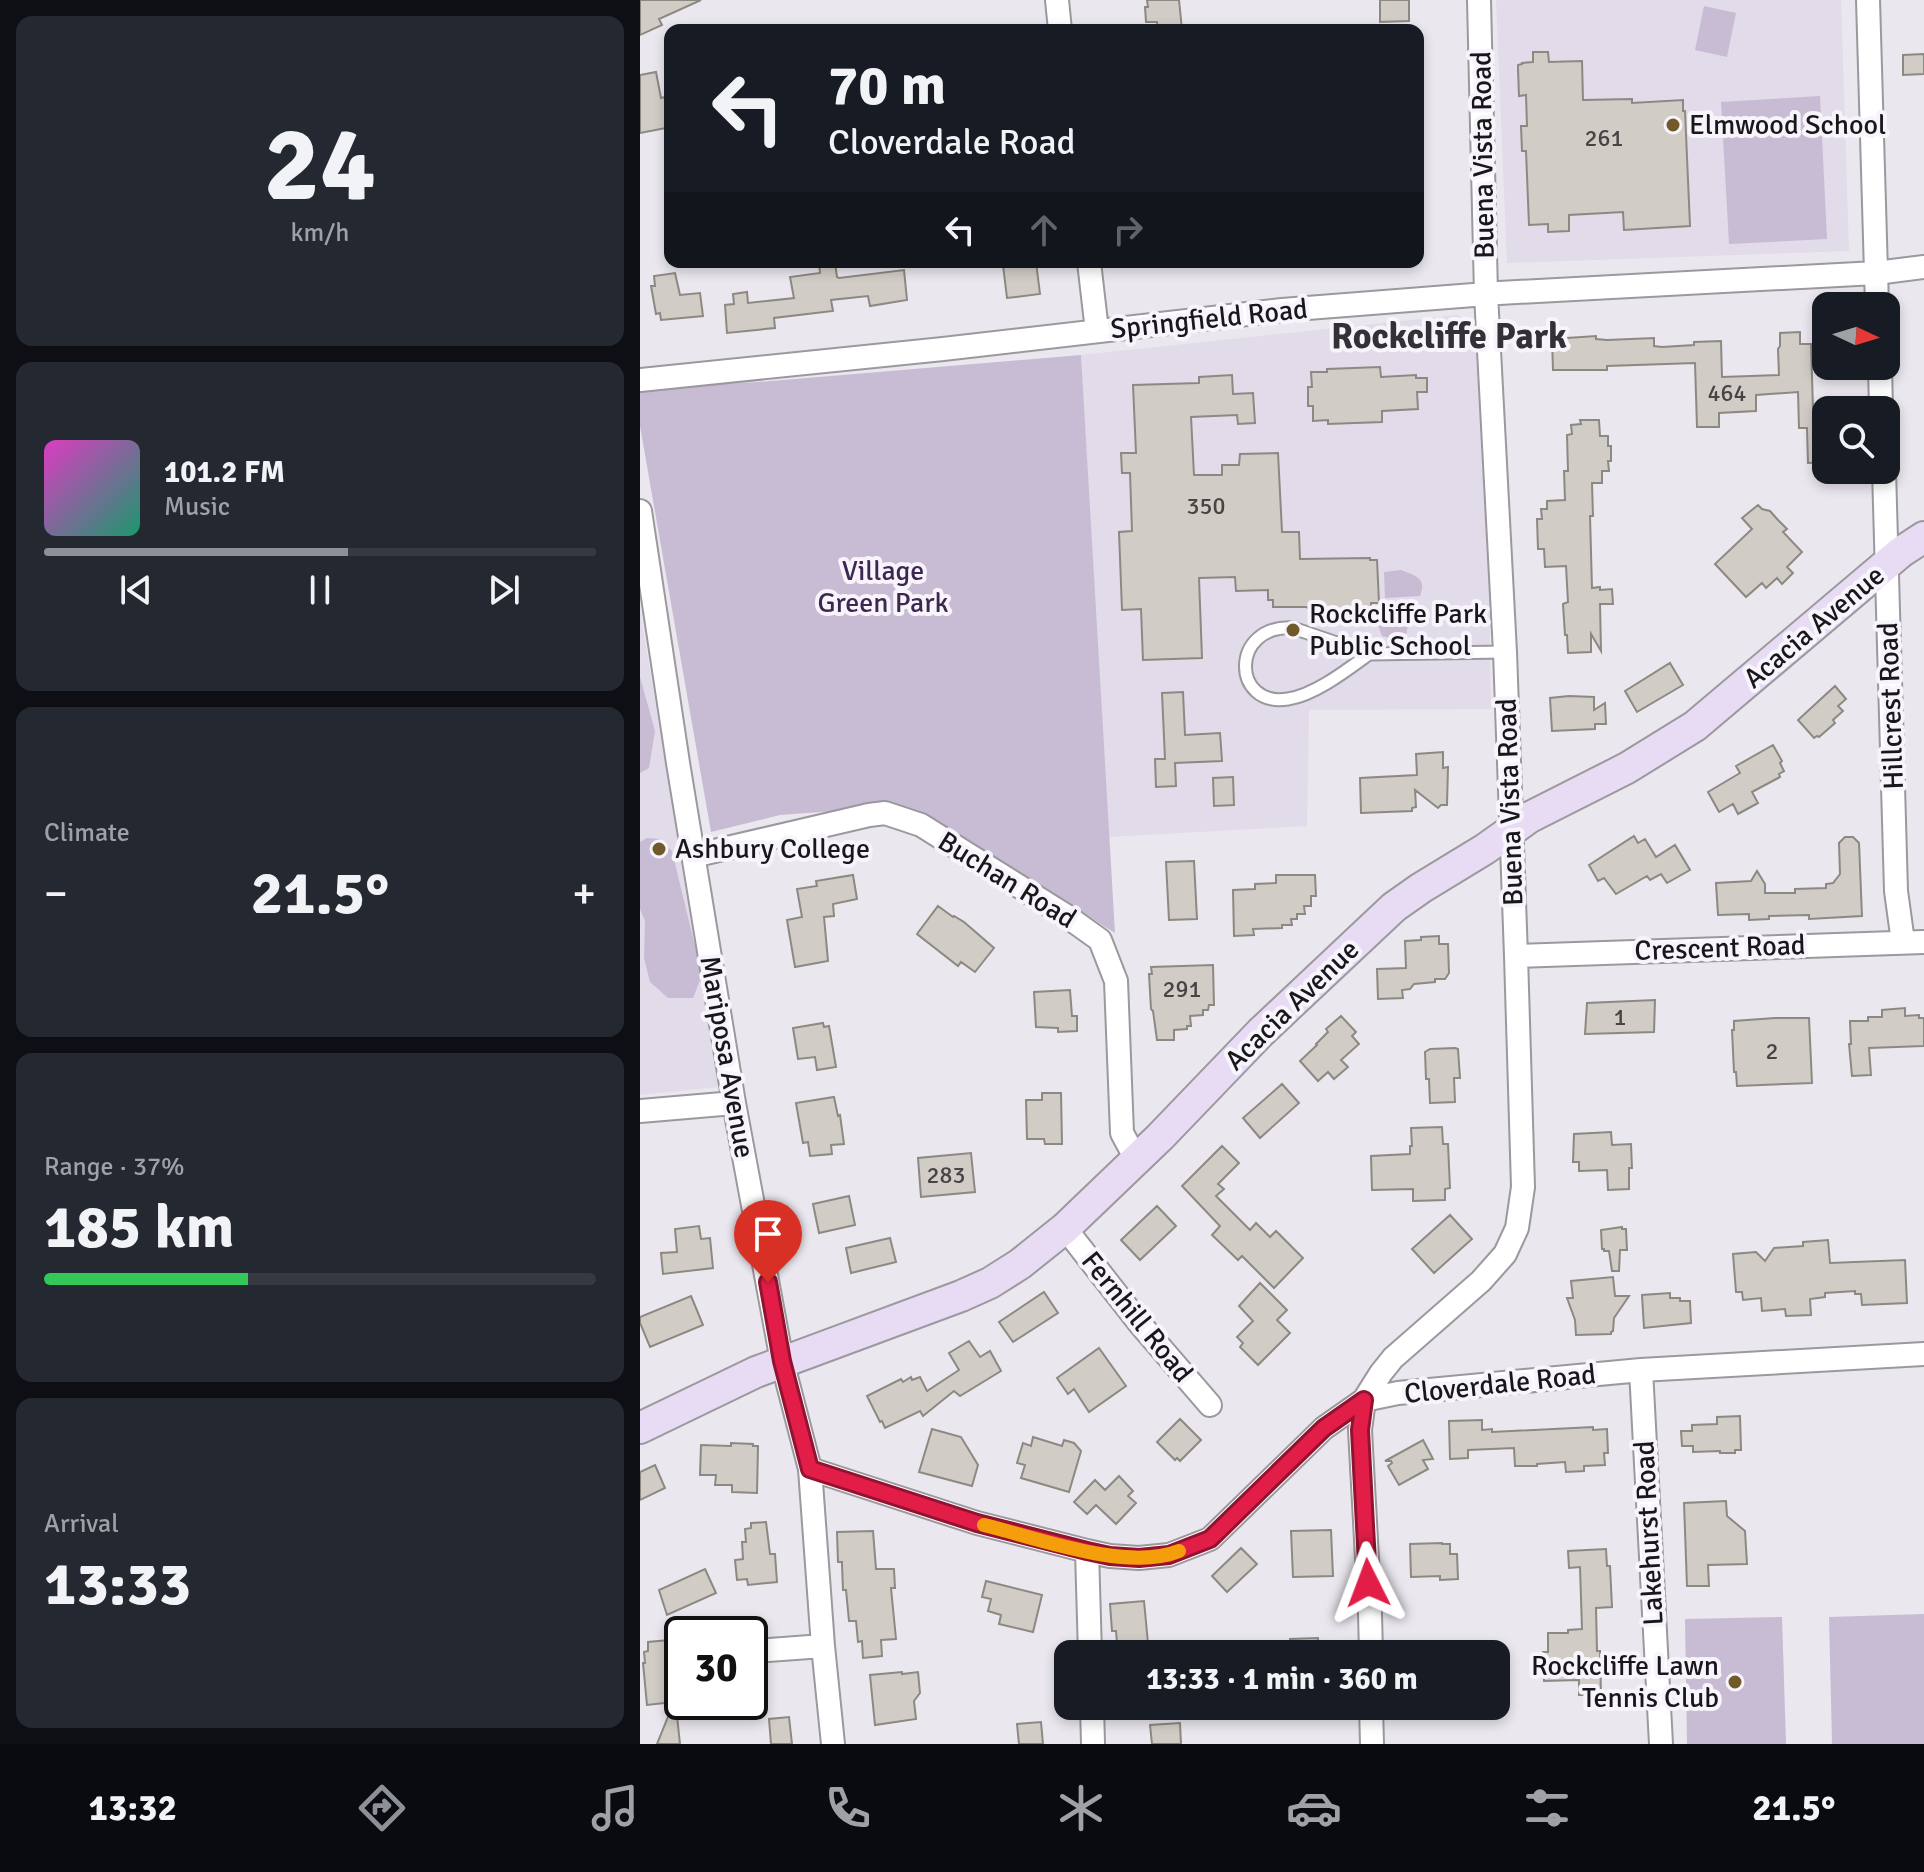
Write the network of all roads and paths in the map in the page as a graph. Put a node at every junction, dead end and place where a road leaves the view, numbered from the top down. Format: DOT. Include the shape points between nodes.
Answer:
graph roads {
  1 [pos="1057,0"];
  2 [pos="1479,0"];
  3 [pos="1868,0"];
  4 [pos="1059,24"];
  5 [pos="1924,267"];
  6 [pos="1090,268"];
  7 [pos="1876,273"];
  8 [pos="1877,292"];
  9 [pos="1486,294"];
  10 [pos="1097,331"];
  11 [pos="640,380"];
  12 [pos="1884,484"];
  13 [pos="640,511"];
  14 [pos="1924,537"];
  15 [pos="1887,565"];
  16 [pos="1505,652"];
  17 [pos="1369,654"];
  18 [pos="1511,830"];
  19 [pos="693,856"];
  20 [pos="1913,942"];
  21 [pos="1516,956"];
  22 [pos="734,1103"];
  23 [pos="640,1111"];
  24 [pos="1136,1159"];
  25 [pos="1065,1228"];
  26 [pos="1924,1354"];
  27 [pos="782,1361"];
  28 [pos="1641,1370"];
  29 [pos="1364,1400"];
  30 [pos="1210,1405"];
  31 [pos="640,1428"];
  32 [pos="810,1469"];
  33 [pos="1087,1551"];
  34 [pos="1090,1640"];
  35 [pos="1371,1640"];
  36 [pos="823,1646"];
  37 [pos="768,1650"];
  38 [pos="1092,1720"];
  39 [pos="1371,1720"];
  40 [pos="833,1744"];
  41 [pos="1093,1744"];
  42 [pos="1372,1744"];
  43 [pos="1661,1744"];
  1 -- 4 [label="street"];
  2 -- 9 [label="street, Buena Vista Road"];
  3 -- 7 [label="street"];
  5 -- 7 [label="street, Springfield Road"];
  6 -- 10 [label="street"];
  7 -- 8 [label="street"];
  7 -- 9 [label="street, Springfield Road"];
  9 -- 10 [label="street, Springfield Road"];
  9 -- 16 [label="street, Buena Vista Road"];
  10 -- 11 [label="street, Springfield Road"];
  12 -- 15 [label="street, Hillcrest Road"];
  13 -- 19 [label="street, Mariposa Avenue"];
  14 -- 15 [label="street, Acacia Avenue"];
  15 -- 18 [label="street, Acacia Avenue" via="1695,726"];
  15 -- 20 [label="street, Hillcrest Road" via="1896,891"];
  16 -- 17 [label="lane"];
  16 -- 18 [label="street, Buena Vista Road"];
  17 -- 17 [label="lane" via="1287,699 1260,694 1246,676 1253,643 1281,627"];
  18 -- 21 [label="street, Buena Vista Road"];
  18 -- 24 [label="street, Acacia Avenue" via="1394,907"];
  19 -- 22 [label="street, Mariposa Avenue"];
  19 -- 24 [label="street, Buchan Road" via="885,813 921,825 1065,915 1100,940 1116,981 1122,1133"];
  20 -- 21 [label="street, Crescent Road"];
  21 -- 29 [label="street, Buena Vista Road" via="1523,1187 1517,1228 1505,1254 1481,1281 1393,1358"];
  22 -- 23 [label="street"];
  22 -- 27 [label="street, Mariposa Avenue"];
  24 -- 25 [label="street, Acacia Avenue"];
  25 -- 27 [label="street, Acacia Avenue" via="990,1283"];
  25 -- 30 [label="street, Fernhill Road"];
  26 -- 28 [label="street, Cloverdale Road"];
  27 -- 31 [label="street, Acacia Avenue"];
  27 -- 32 [label="street, Mariposa Avenue"];
  28 -- 29 [label="street, Cloverdale Road"];
  28 -- 43 [label="street, Lakehurst Road"];
  29 -- 33 [label="street, Cloverdale Road" via="1324,1428 1210,1539 1154,1557"];
  29 -- 35 [label="street" via="1360,1430"];
  32 -- 33 [label="street, Cloverdale Road" via="977,1523"];
  32 -- 36 [label="street, Mariposa Avenue"];
  33 -- 34 [label="street"];
  36 -- 37 [label="street"];
  36 -- 40 [label="street, Mariposa Avenue"];
  38 -- 41 [label="street"];
  39 -- 42 [label="street"];
}
